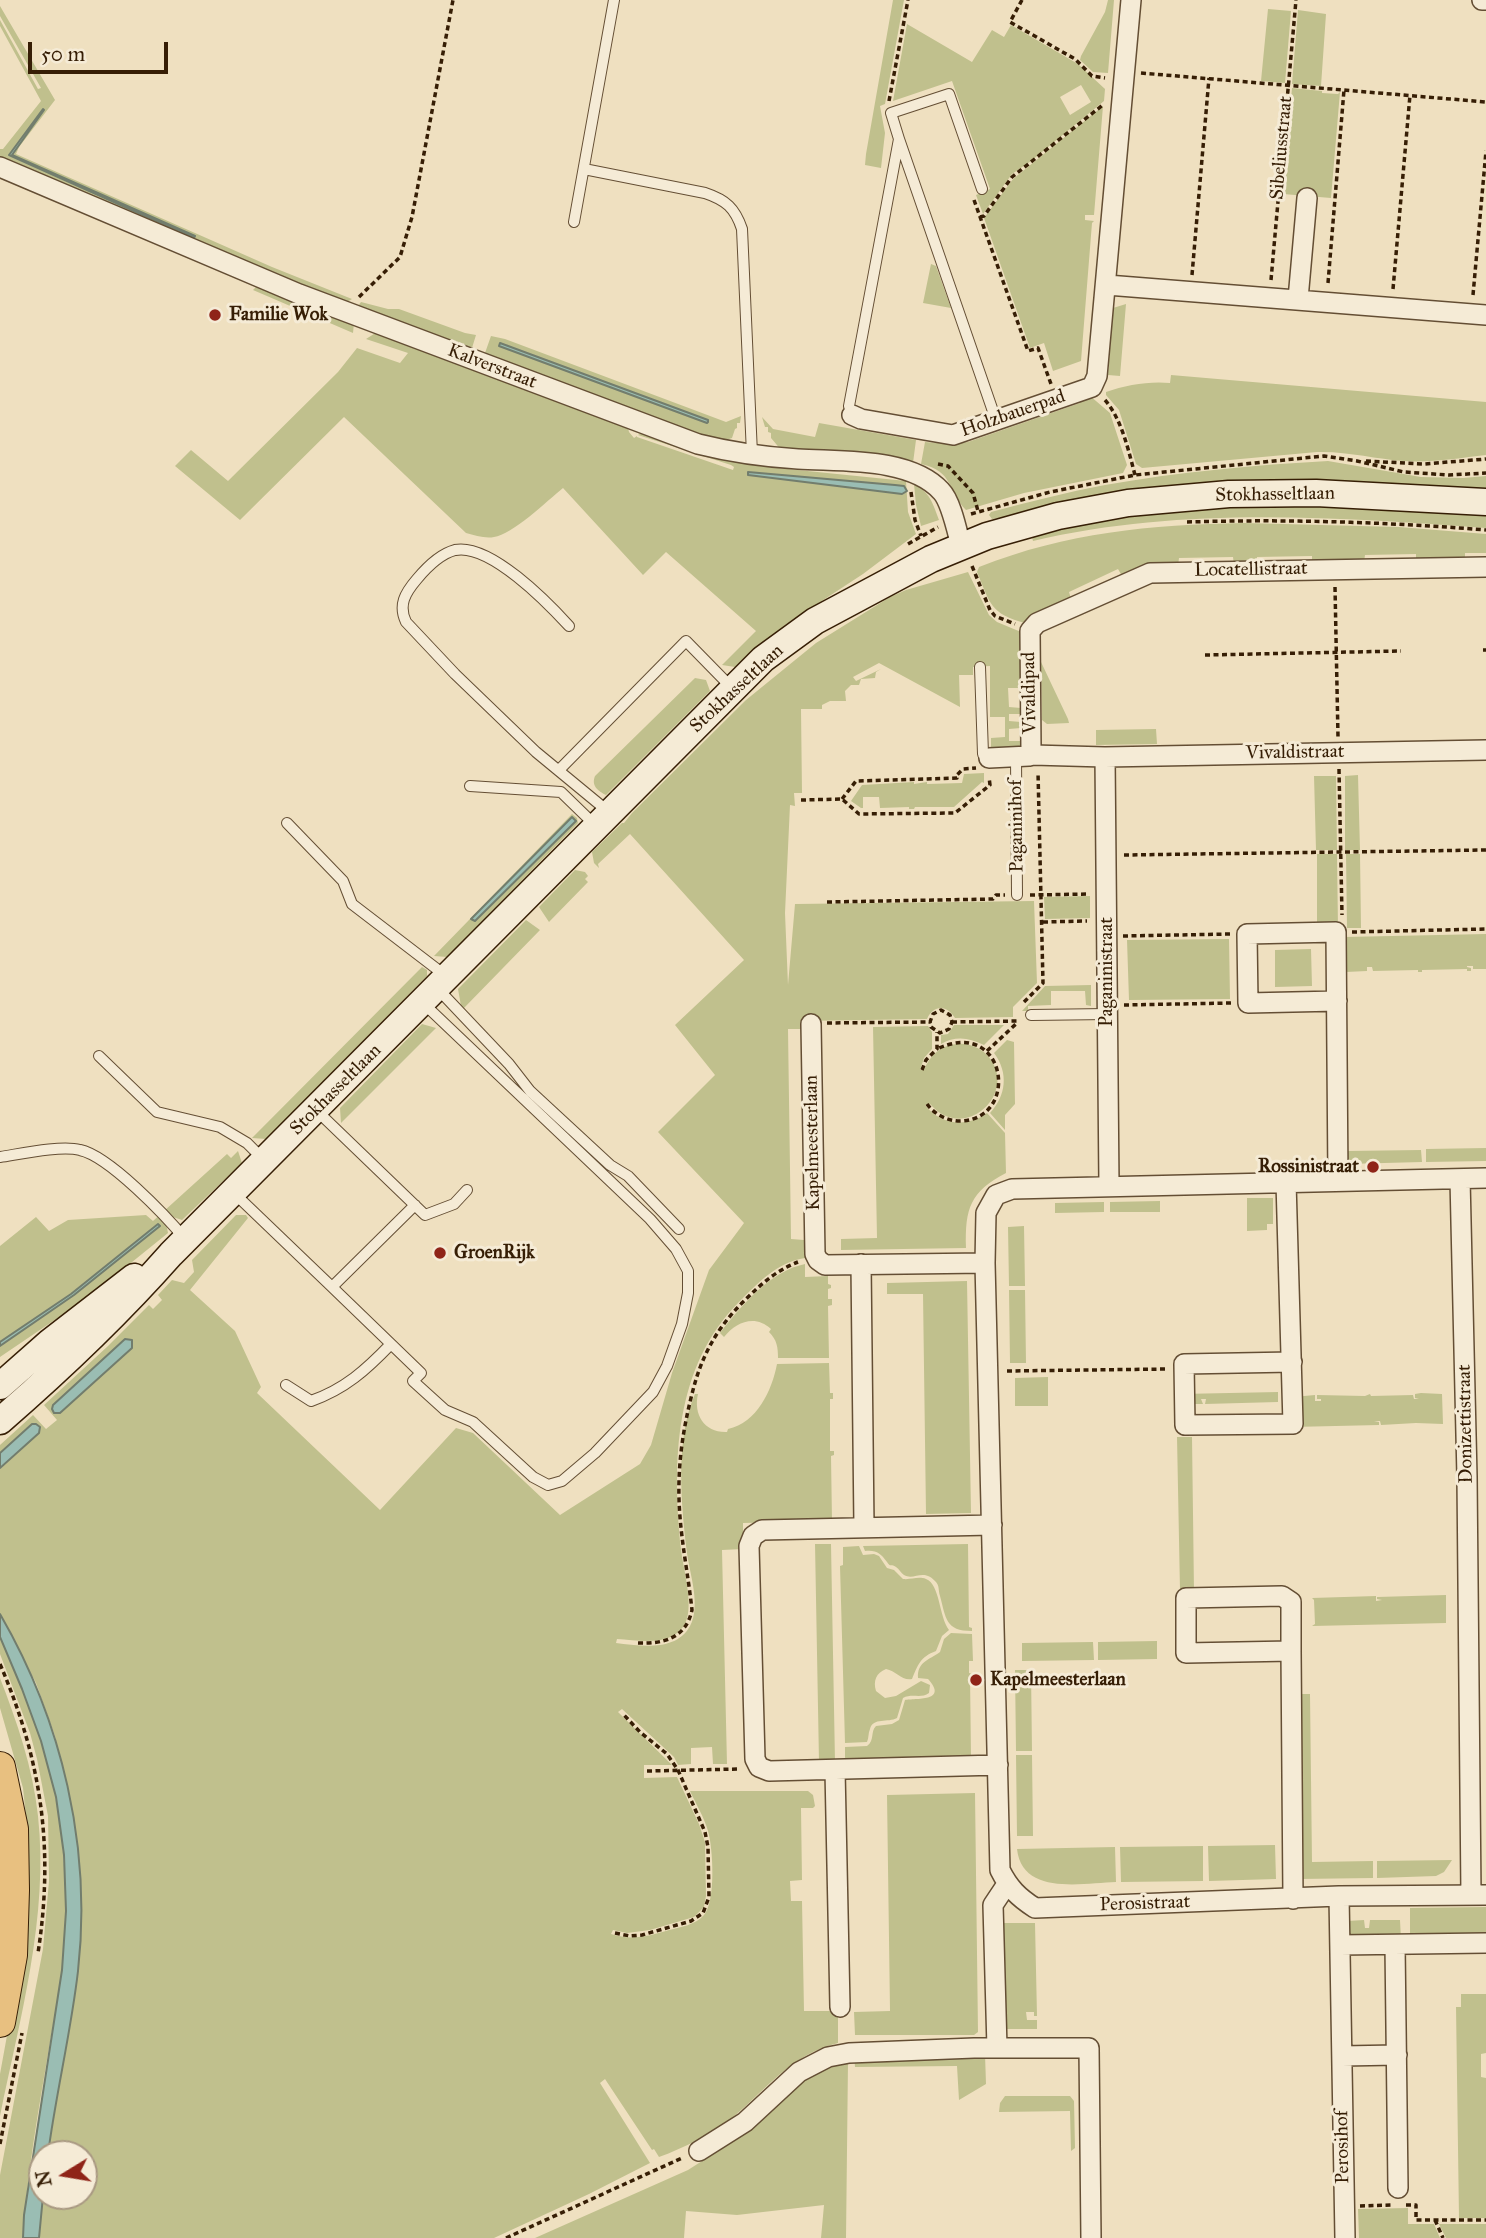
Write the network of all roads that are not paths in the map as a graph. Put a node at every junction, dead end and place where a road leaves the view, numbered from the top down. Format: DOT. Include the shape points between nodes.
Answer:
graph roads {
  1 [pos="614,0"];
  2 [pos="1131,0"];
  3 [pos="899,139"];
  4 [pos="0,167"];
  5 [pos="583,169"];
  6 [pos="982,189"];
  7 [pos="1307,198"];
  8 [pos="574,222"];
  9 [pos="1107,285"];
  10 [pos="1298,299"];
  11 [pos="1479,314"];
  12 [pos="852,415"];
  13 [pos="996,420"];
  14 [pos="752,454"];
  15 [pos="1486,502"];
  16 [pos="966,556"];
  17 [pos="1486,566"];
  18 [pos="569,626"];
  19 [pos="1030,631"];
  20 [pos="981,667"];
  21 [pos="733,690"];
  22 [pos="1486,750"];
  23 [pos="1029,756"];
  24 [pos="1105,757"];
  25 [pos="989,763"];
  26 [pos="559,770"];
  27 [pos="470,786"];
  28 [pos="603,820"];
  29 [pos="286,823"];
  30 [pos="1017,895"];
  31 [pos="435,989"];
  32 [pos="1337,1001"];
  33 [pos="1108,1010"];
  34 [pos="1031,1015"];
  35 [pos="811,1024"];
  36 [pos="99,1056"];
  37 [pos="316,1109"];
  38 [pos="0,1157"];
  39 [pos="265,1161"];
  40 [pos="1486,1178"];
  41 [pos="1460,1179"];
  42 [pos="1338,1181"];
  43 [pos="1286,1182"];
  44 [pos="1110,1186"];
  45 [pos="467,1189"];
  46 [pos="234,1193"];
  47 [pos="415,1205"];
  48 [pos="679,1228"];
  49 [pos="179,1247"];
  50 [pos="985,1263"];
  51 [pos="861,1264"];
  52 [pos="332,1287"];
  53 [pos="391,1344"];
  54 [pos="1292,1362"];
  55 [pos="286,1385"];
  56 [pos="0,1386"];
  57 [pos="0,1421"];
  58 [pos="992,1525"];
  59 [pos="864,1527"];
  60 [pos="1291,1651"];
  61 [pos="1478,1670"];
  62 [pos="998,1765"];
  63 [pos="0,1767"];
  64 [pos="835,1770"];
  65 [pos="1007,1884"];
  66 [pos="1478,1895"];
  67 [pos="1339,1896"];
  68 [pos="1293,1899"];
  69 [pos="1486,1943"];
  70 [pos="1340,1945"];
  71 [pos="1395,1945"];
  72 [pos="840,2007"];
  73 [pos="0,2022"];
  74 [pos="997,2048"];
  75 [pos="1396,2055"];
  76 [pos="1342,2056"];
  77 [pos="699,2151"];
  78 [pos="1398,2199"];
  79 [pos="1091,2238"];
  80 [pos="1345,2238"];
  1 -- 5 [label="lane"];
  2 -- 9 [label="street"];
  3 -- 6 [label="lane" via="891,113 949,94"];
  3 -- 12 [label="lane" via="849,406"];
  3 -- 13 [label="lane"];
  4 -- 14 [label="street, Kalverstraat" via="299,295 698,444"];
  5 -- 8 [label="lane"];
  5 -- 14 [label="lane" via="705,193 718,197 737,214 742,229"];
  7 -- 10 [label="street, Sibeliusstraat"];
  9 -- 10 [label="street"];
  9 -- 13 [label="street, Holzbauerpad" via="1092,387"];
  10 -- 11 [label="street"];
  12 -- 13 [label="street, Holzbauerpad" via="953,435"];
  14 -- 16 [label="street, Kalverstraat" via="864,463 928,479 944,494"];
  15 -- 16 [label="street, Stokhasseltlaan" via="1316,493 1128,503 987,536"];
  16 -- 21 [label="street, Stokhasseltlaan" via="931,559 815,621 763,659"];
  17 -- 19 [label="street, Locatellistraat" via="1150,573 1037,622"];
  18 -- 26 [label="lane" via="504,567 472,551 456,550 437,559 402,601 402,613 414,631"];
  19 -- 23 [label="street, Vivaldipad"];
  20 -- 25 [label="lane" via="983,754"];
  21 -- 26 [label="lane" via="686,641"];
  21 -- 28 [label="street, Stokhasseltlaan"];
  22 -- 24 [label="street, Vivaldistraat"];
  23 -- 24 [label="street, Paganinihof"];
  23 -- 25 [label="street, Paganinihof"];
  23 -- 30 [label="lane, Paganinihof"];
  24 -- 33 [label="street, Paganinistraat"];
  26 -- 28 [label="lane"];
  27 -- 28 [label="lane" via="561,792"];
  28 -- 31 [label="street, Stokhasseltlaan"];
  29 -- 31 [label="lane" via="343,881 352,904"];
  31 -- 37 [label="street, Stokhasseltlaan"];
  31 -- 48 [label="lane" via="530,1091 610,1166 628,1176"];
  31 -- 53 [label="lane" via="676,1249 688,1271 688,1293 682,1324 653,1392 595,1453 562,1481 548,1485 533,1477 473,1422 445,1410 414,1381 421,1373"];
  32 -- 32 [label="street" via="1336,932 1247,934 1248,1003"];
  32 -- 42 [label="street"];
  33 -- 34 [label="lane"];
  33 -- 44 [label="street, Paganinistraat"];
  35 -- 51 [label="street, Kapelmeesterlaan" via="815,1254 825,1265"];
  36 -- 39 [label="lane" via="158,1112 220,1127 247,1143"];
  37 -- 39 [label="street, Stokhasseltlaan"];
  37 -- 47 [label="lane"];
  38 -- 49 [label="lane" via="80,1150 105,1162 137,1190"];
  39 -- 46 [label="street, Stokhasseltlaan"];
  40 -- 41 [label="street"];
  41 -- 42 [label="street"];
  41 -- 61 [label="street, Donizettistraat"];
  42 -- 43 [label="street"];
  43 -- 44 [label="street"];
  43 -- 54 [label="street"];
  44 -- 50 [label="street" via="1012,1189 996,1195 986,1213"];
  45 -- 47 [label="lane" via="454,1203 425,1215"];
  46 -- 49 [label="street, Stokhasseltlaan"];
  46 -- 52 [label="lane"];
  47 -- 52 [label="lane"];
  49 -- 56 [label="street, Stokhasseltlaan" via="123,1284"];
  49 -- 57 [label="street, Stokhasseltlaan" via="49,1379"];
  50 -- 51 [label="street"];
  50 -- 58 [label="street"];
  51 -- 59 [label="street"];
  52 -- 53 [label="lane"];
  53 -- 55 [label="lane" via="364,1372 331,1394 311,1401"];
  54 -- 54 [label="street" via="1184,1364 1185,1425 1293,1424"];
  58 -- 59 [label="street"];
  58 -- 62 [label="street"];
  59 -- 64 [label="street" via="762,1530 749,1546 755,1759 769,1771"];
  60 -- 60 [label="street" via="1291,1602 1282,1596 1186,1598 1186,1653"];
  60 -- 68 [label="street"];
  61 -- 66 [label="street, Donizettistraat"];
  62 -- 64 [label="street"];
  62 -- 65 [label="street" via="1000,1870"];
  63 -- 73 [label="main road" via="13,1829 14,1890 12,1955"];
  64 -- 72 [label="street"];
  65 -- 68 [label="street, Perosistraat" via="1035,1908"];
  65 -- 74 [label="street" via="993,1905"];
  66 -- 67 [label="street, Perosistraat"];
  67 -- 68 [label="street, Perosistraat"];
  67 -- 70 [label="street, Perosihof"];
  69 -- 71 [label="street"];
  70 -- 71 [label="street"];
  70 -- 76 [label="street, Perosihof"];
  71 -- 75 [label="street"];
  74 -- 77 [label="street" via="828,2057 799,2072 745,2122"];
  74 -- 79 [label="street" via="1089,2048"];
  75 -- 76 [label="street"];
  75 -- 78 [label="street"];
  76 -- 80 [label="street, Perosihof"];
}
